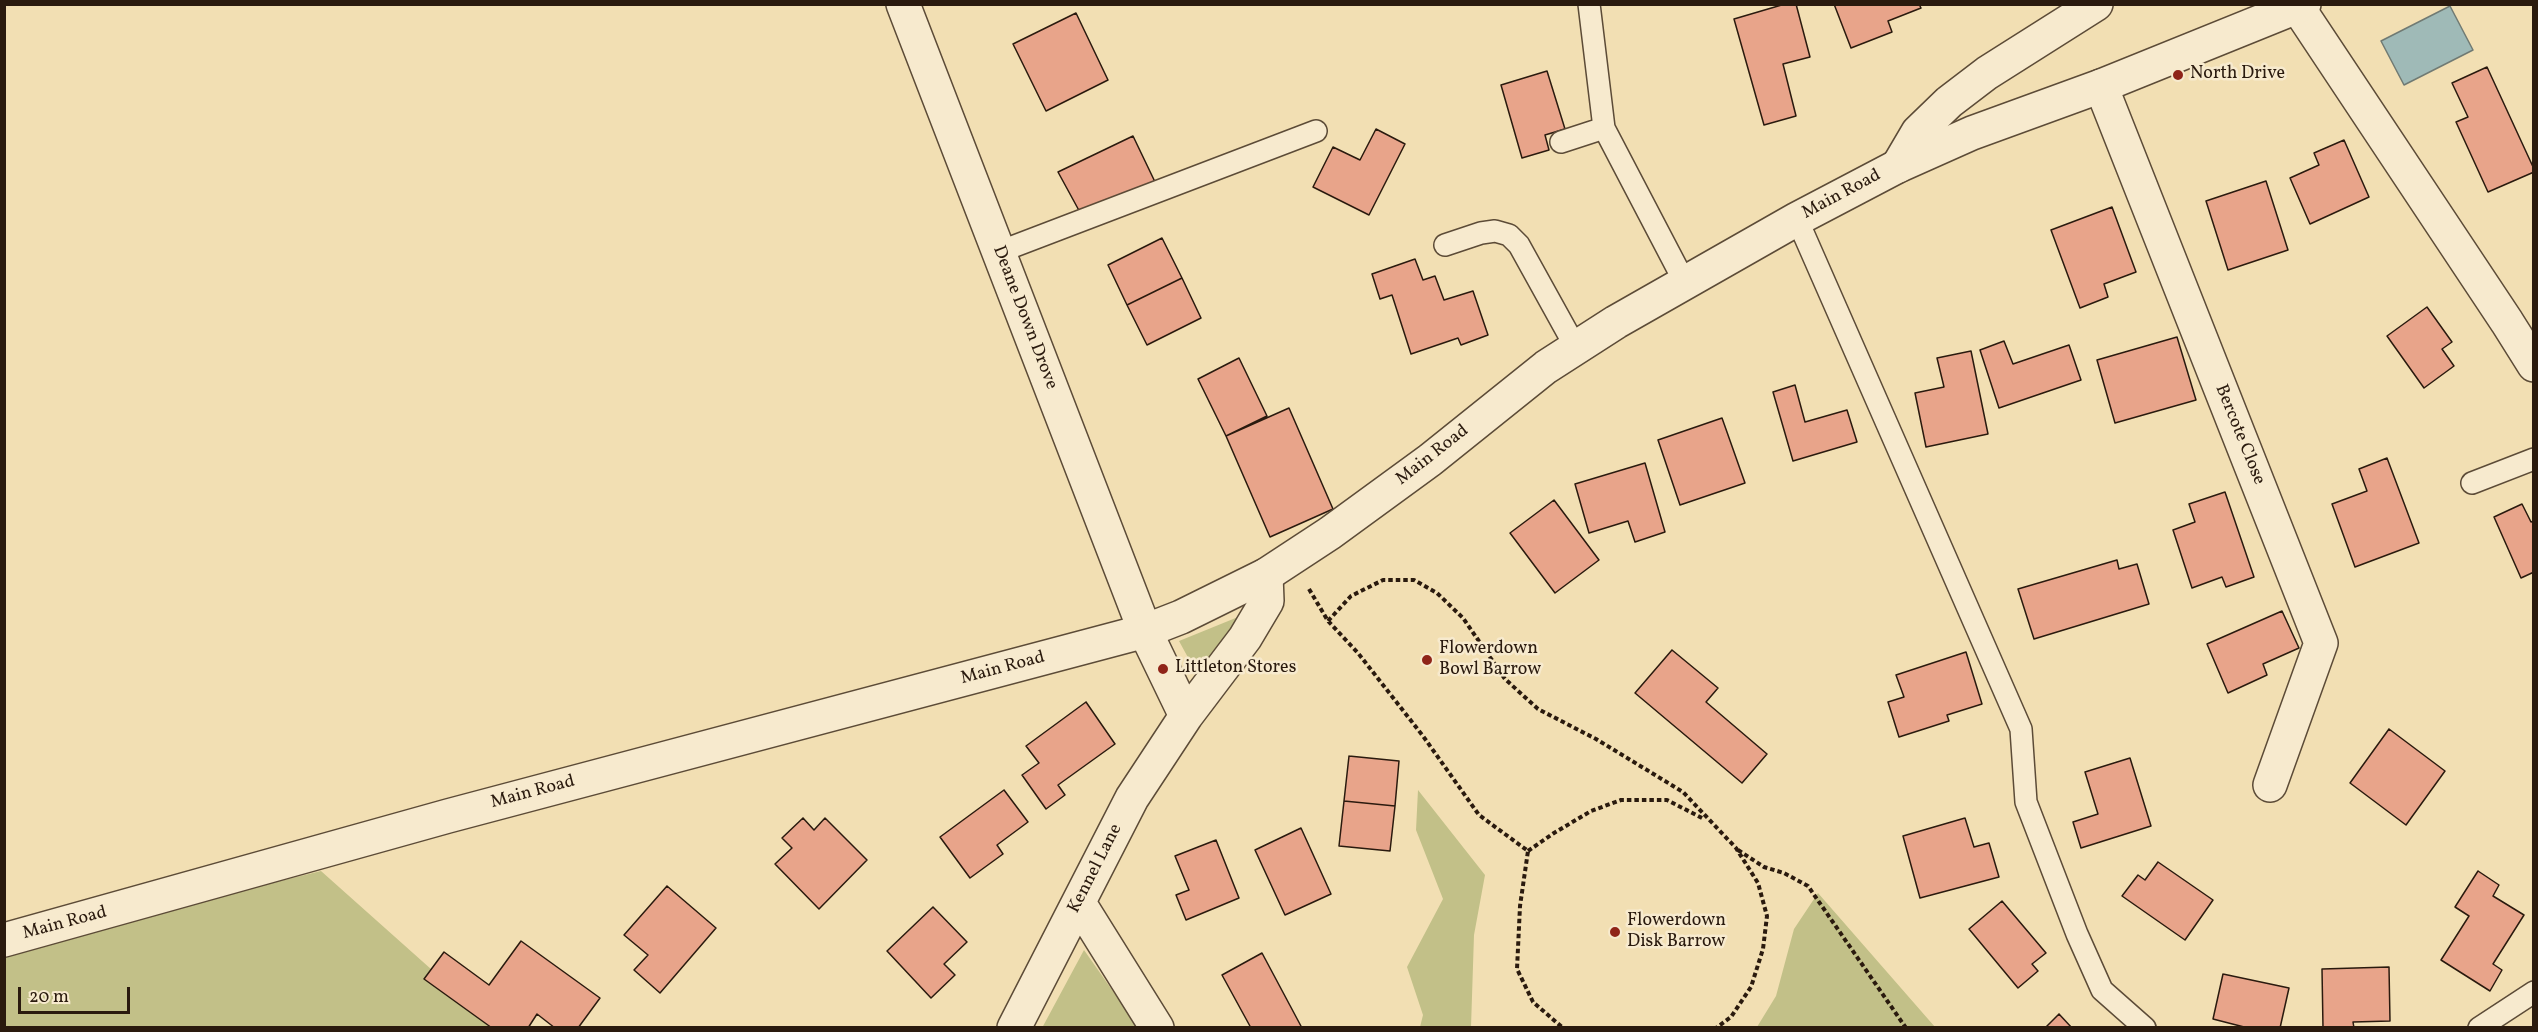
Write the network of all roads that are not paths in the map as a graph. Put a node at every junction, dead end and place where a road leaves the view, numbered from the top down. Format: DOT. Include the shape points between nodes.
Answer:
graph roads {
  1 [pos="903,4"];
  2 [pos="1589,4"];
  3 [pos="2096,4"];
  4 [pos="2301,5"];
  5 [pos="2101,86"];
  6 [pos="1605,128"];
  7 [pos="1316,131"];
  8 [pos="1561,142"];
  9 [pos="1898,166"];
  10 [pos="1797,219"];
  11 [pos="1445,245"];
  12 [pos="999,252"];
  13 [pos="1685,283"];
  14 [pos="1576,348"];
  15 [pos="2534,365"];
  16 [pos="2534,459"];
  17 [pos="2472,483"];
  18 [pos="1266,575"];
  19 [pos="1145,631"];
  20 [pos="1186,716"];
  21 [pos="2270,785"];
  22 [pos="1079,903"];
  23 [pos="4,940"];
  24 [pos="2534,992"];
  25 [pos="1014,1028"];
  26 [pos="1157,1028"];
  27 [pos="2145,1028"];
  28 [pos="2479,1028"];
  1 -- 12 [label="street, Deane Down Drove"];
  2 -- 6 [label="lane"];
  3 -- 9 [label="street, Main Road" via="1987,73 1949,102 1918,132"];
  4 -- 5 [label="street, Main Road"];
  4 -- 15 [label="street"];
  5 -- 9 [label="street, Main Road" via="1972,133"];
  5 -- 21 [label="street, Bercote Close" via="2321,643"];
  6 -- 8 [label="lane"];
  6 -- 13 [label="lane"];
  7 -- 12 [label="lane"];
  9 -- 10 [label="street, Main Road"];
  10 -- 13 [label="street, Main Road"];
  10 -- 27 [label="lane" via="2021,729 2026,802 2081,943 2102,990"];
  11 -- 14 [label="lane" via="1481,233 1509,235 1519,245"];
  12 -- 19 [label="street, Deane Down Drove"];
  13 -- 14 [label="street, Main Road"];
  14 -- 18 [label="street, Main Road" via="1546,367 1430,460"];
  16 -- 17 [label="lane"];
  18 -- 19 [label="street, Main Road"];
  18 -- 20 [label="street, Kennel Lane" via="1267,601 1245,638"];
  19 -- 20 [label="street"];
  19 -- 23 [label="street, Main Road" via="448,816"];
  20 -- 22 [label="street, Kennel Lane" via="1132,798"];
  22 -- 25 [label="street, Kennel Lane"];
  22 -- 26 [label="street"];
  24 -- 28 [label="lane"];
}
